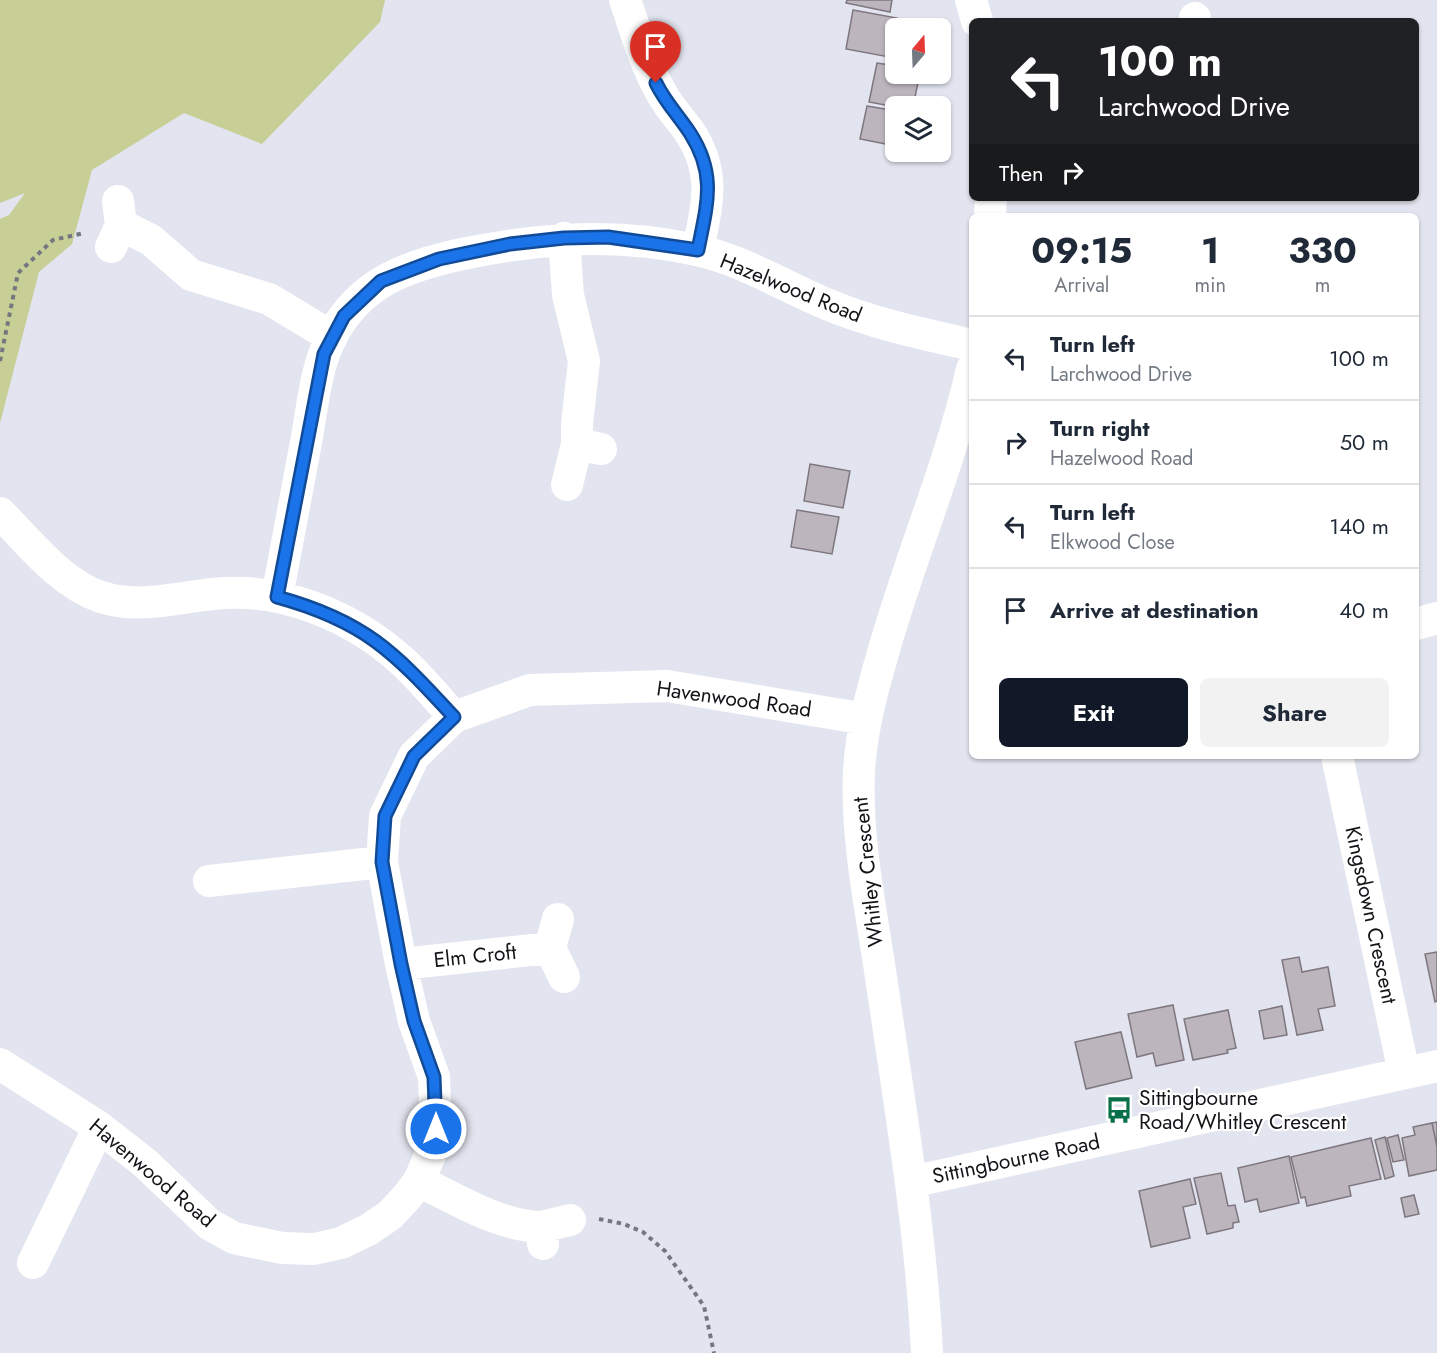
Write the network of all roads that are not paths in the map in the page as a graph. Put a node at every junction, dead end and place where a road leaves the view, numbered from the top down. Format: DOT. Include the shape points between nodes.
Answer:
graph roads {
  1 [pos="625,0"];
  2 [pos="971,0"];
  3 [pos="975,18"];
  4 [pos="117,224"];
  5 [pos="564,238"];
  6 [pos="698,250"];
  7 [pos="332,337"];
  8 [pos="969,344"];
  9 [pos="969,380"];
  10 [pos="567,485"];
  11 [pos="6,530"];
  12 [pos="277,597"];
  13 [pos="1437,618"];
  14 [pos="1419,623"];
  15 [pos="454,717"];
  16 [pos="866,719"];
  17 [pos="1338,759"];
  18 [pos="382,862"];
  19 [pos="208,881"];
  20 [pos="401,964"];
  21 [pos="564,977"];
  22 [pos="0,1064"];
  23 [pos="1437,1066"];
  24 [pos="1404,1073"];
  25 [pos="99,1127"];
  26 [pos="418,1181"];
  27 [pos="911,1182"];
  28 [pos="551,1230"];
  29 [pos="33,1263"];
  30 [pos="927,1353"];
  1 -- 6 [label="street" via="662,95 704,158 708,200"];
  2 -- 3 [label="street"];
  4 -- 7 [label="street" via="151,240 191,275 269,299"];
  5 -- 6 [label="street, Hazelwood Road" via="608,237"];
  5 -- 7 [label="street, Hazelwood Road" via="510,244 401,271 381,281 363,297 344,316"];
  5 -- 10 [label="street" via="568,295 584,361 577,424 589,446"];
  6 -- 8 [label="street, Hazelwood Road" via="870,320"];
  7 -- 12 [label="street, Hazelwood Road" via="320,371"];
  9 -- 16 [label="street, Whitley Crescent" via="945,465 891,623"];
  11 -- 12 [label="street" via="100,597 146,603 241,592"];
  12 -- 15 [label="street" via="324,612 380,642 403,661"];
  13 -- 14 [label="street"];
  15 -- 16 [label="street, Havenwood Road" via="530,690 667,686"];
  15 -- 18 [label="street, Havenwood Road" via="414,756 385,816"];
  16 -- 27 [label="street, Whitley Crescent" via="859,770 862,847"];
  17 -- 24 [label="street, Kingsdown Crescent"];
  18 -- 19 [label="street"];
  18 -- 20 [label="street, Havenwood Road"];
  20 -- 21 [label="street, Elm Croft" via="554,933"];
  20 -- 26 [label="street, Havenwood Road" via="414,1021 434,1077 436,1129 431,1153"];
  22 -- 25 [label="street, Havenwood Road"];
  23 -- 24 [label="street, Sittingbourne Road"];
  24 -- 27 [label="street, Sittingbourne Road"];
  25 -- 26 [label="street, Havenwood Road" via="145,1163 209,1224 234,1238 266,1246 314,1249 341,1243 390,1215"];
  25 -- 29 [label="street"];
  26 -- 28 [label="street" via="502,1221"];
  27 -- 30 [label="street, Whitley Crescent"];
}
